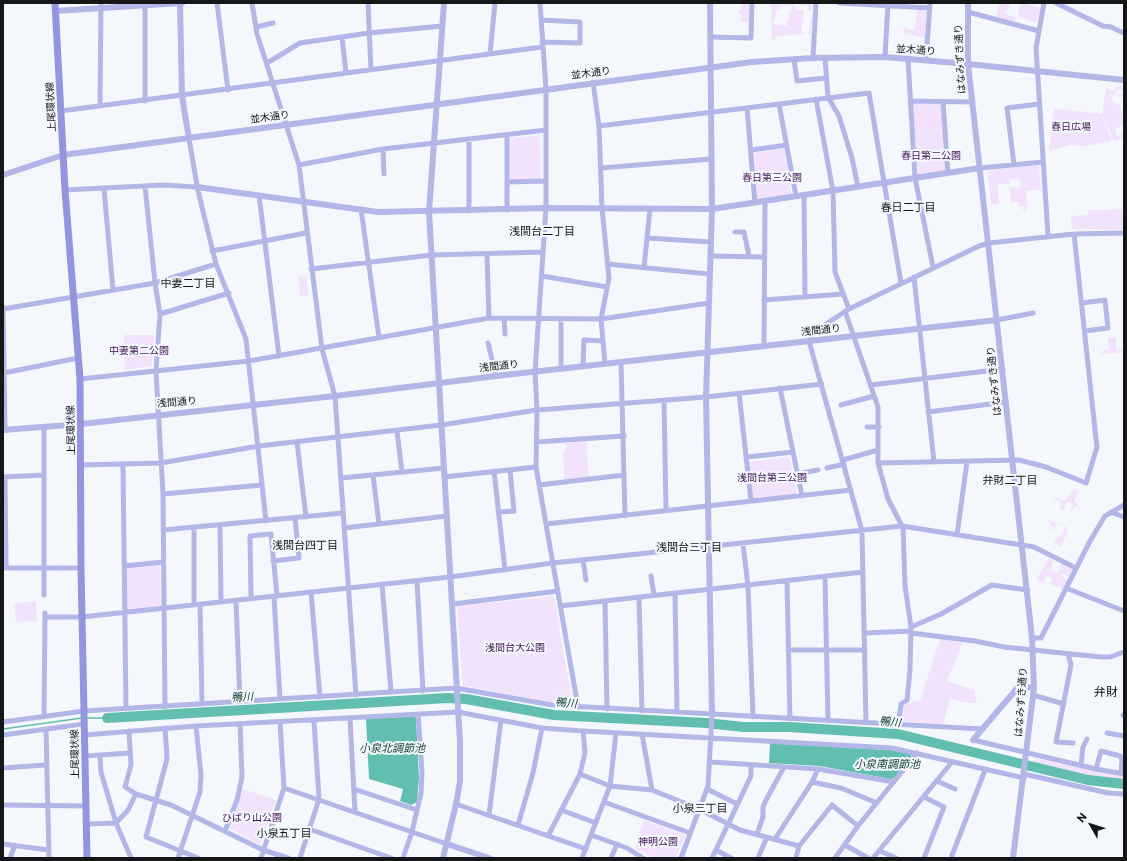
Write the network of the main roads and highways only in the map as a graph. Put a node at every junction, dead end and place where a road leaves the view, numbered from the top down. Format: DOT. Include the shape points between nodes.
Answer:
graph roads {
  1 [pos="55,3"];
  2 [pos="87,858"];
  1 -- 2 [label="main road, 上尾環状線" via="65,190 80,379"];
}
